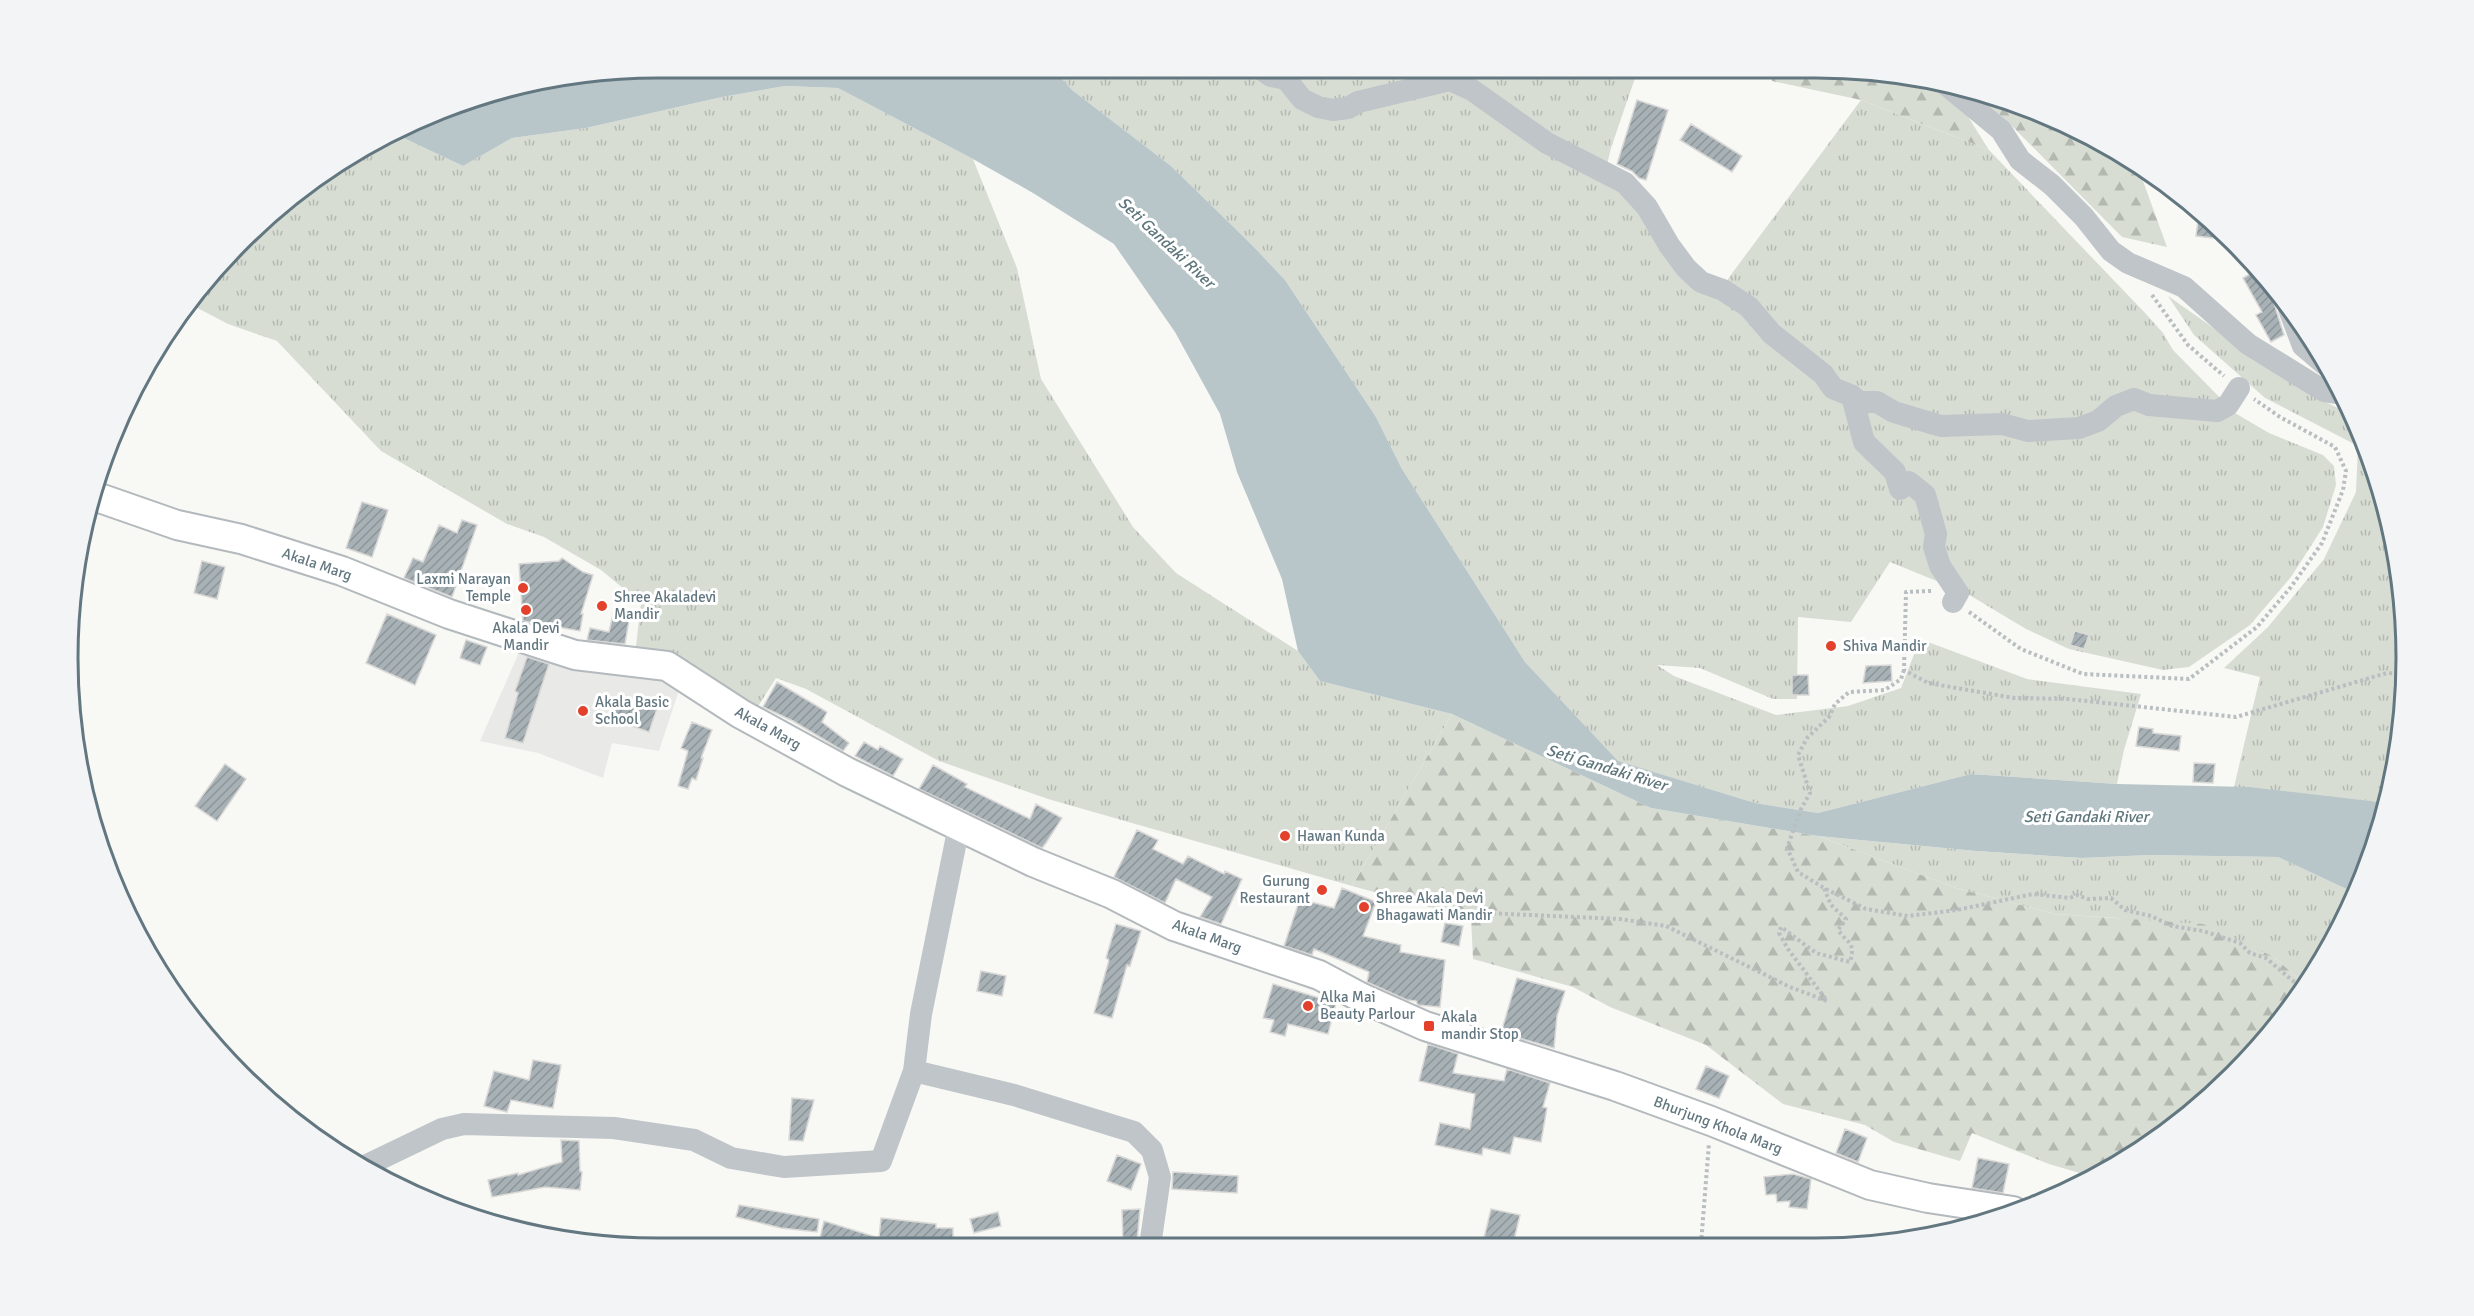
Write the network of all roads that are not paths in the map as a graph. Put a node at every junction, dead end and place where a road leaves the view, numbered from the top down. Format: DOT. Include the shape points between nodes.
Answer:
graph roads {
  1 [pos="1281,78"];
  2 [pos="1960,96"];
  3 [pos="2239,388"];
  4 [pos="2331,392"];
  5 [pos="1852,396"];
  6 [pos="101,498"];
  7 [pos="1953,602"];
  8 [pos="959,826"];
  9 [pos="1425,1026"];
  10 [pos="914,1071"];
  11 [pos="372,1162"];
  12 [pos="1997,1209"];
  13 [pos="1151,1238"];
  1 -- 5 [label="street" via="1302,99 1333,110 1450,80 1472,90 1547,143 1625,183 1647,207 1686,268 1701,282 1723,290 1749,307 1772,334 1823,374 1833,388"];
  2 -- 4 [label="street" via="2001,129 2020,160 2084,217 2110,251 2184,287 2247,344"];
  3 -- 5 [label="street" via="2228,405 2217,411 2150,405 2134,399 2079,428 2028,431 2002,424 1941,426 1894,412 1876,402 1860,402"];
  5 -- 7 [label="street" via="1864,442 1895,472 1900,489 1909,483 1925,495 1940,566 1958,593"];
  6 -- 8 [label="main road, Akala Marg" via="177,525 241,539 342,570 449,614 575,655 668,666 760,724"];
  8 -- 9 [label="main road, Akala Marg" via="1174,926 1319,975"];
  8 -- 10 [label="street" via="921,1014"];
  9 -- 12 [label="main road, Bhurjung Khola Marg" via="1615,1086 1870,1185"];
  10 -- 11 [label="street" via="881,1161 783,1167 731,1158 694,1140 614,1128 464,1124 442,1129"];
  10 -- 13 [label="street" via="1014,1095 1134,1132 1152,1150 1160,1177"];
}
